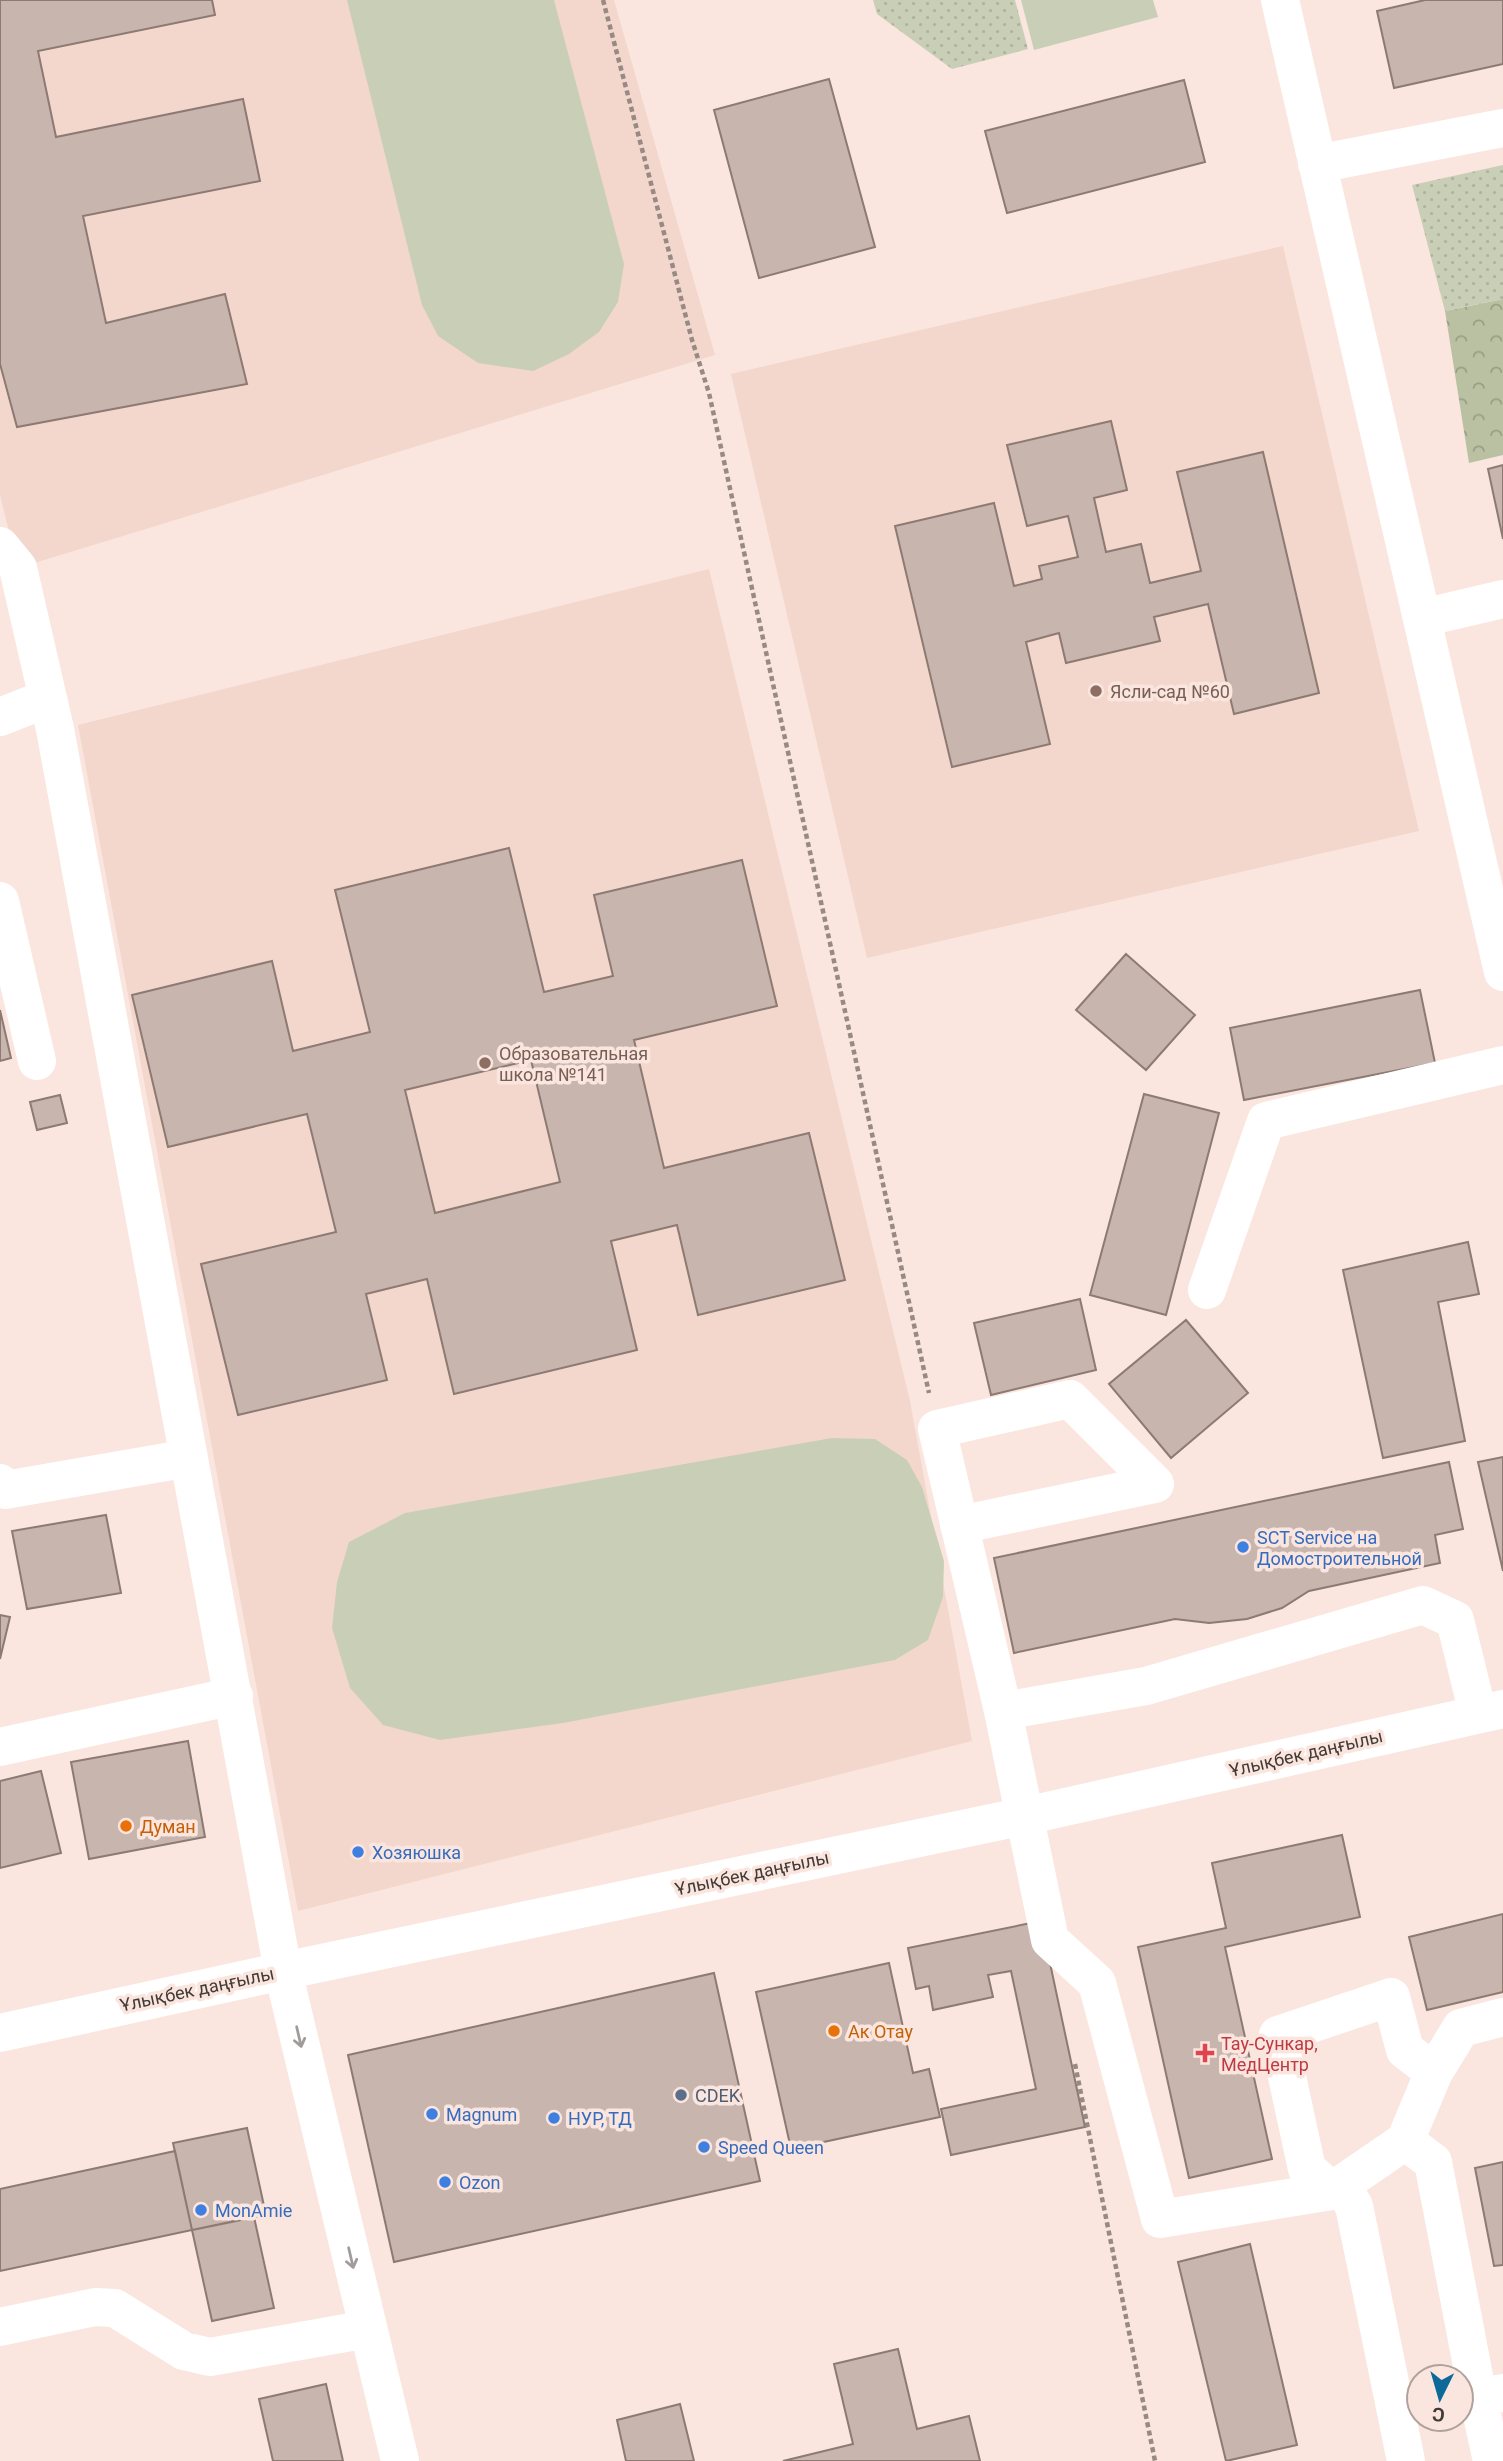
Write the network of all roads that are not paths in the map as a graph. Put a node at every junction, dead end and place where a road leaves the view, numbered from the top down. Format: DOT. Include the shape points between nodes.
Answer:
graph roads {
  1 [pos="1289,2"];
  2 [pos="1503,128"];
  3 [pos="1317,164"];
  4 [pos="9,557"];
  5 [pos="1503,599"];
  6 [pos="1422,618"];
  7 [pos="48,698"];
  8 [pos="0,718"];
  9 [pos="1490,848"];
  10 [pos="0,901"];
  11 [pos="1501,950"];
  12 [pos="37,1061"];
  13 [pos="1503,1065"];
  14 [pos="1207,1290"];
  15 [pos="189,1458"];
  16 [pos="0,1483"];
  17 [pos="959,1525"];
  18 [pos="234,1696"];
  19 [pos="1003,1711"];
  20 [pos="1491,1711"];
  21 [pos="0,1747"];
  22 [pos="1025,1816"];
  23 [pos="283,1970"];
  24 [pos="1503,2017"];
  25 [pos="0,2033"];
  26 [pos="1434,2072"];
  27 [pos="1405,2141"];
  28 [pos="1336,2188"];
  29 [pos="0,2328"];
  30 [pos="368,2329"];
  31 [pos="1491,2395"];
  32 [pos="400,2461"];
  33 [pos="1406,2461"];
  34 [pos="1492,2461"];
  1 -- 3 [label="street"];
  2 -- 3 [label="street"];
  3 -- 6 [label="street"];
  4 -- 7 [label="street"];
  5 -- 6 [label="street"];
  6 -- 9 [label="street"];
  7 -- 8 [label="street"];
  7 -- 15 [label="street"];
  9 -- 11 [label="street"];
  10 -- 12 [label="street"];
  13 -- 14 [label="street" via="1266,1121"];
  15 -- 16 [label="street" via="5,1490"];
  15 -- 18 [label="street"];
  17 -- 17 [label="street" via="937,1429 1070,1399 1156,1484"];
  17 -- 19 [label="street"];
  18 -- 21 [label="street"];
  18 -- 23 [label="street"];
  19 -- 20 [label="street" via="1146,1686 1423,1605 1455,1619"];
  19 -- 22 [label="street"];
  20 -- 22 [label="street, Ұлықбек даңғылы"];
  22 -- 23 [label="street, Ұлықбек даңғылы"];
  22 -- 28 [label="street" via="1050,1941 1097,1983 1160,2219"];
  23 -- 25 [label="street, Ұлықбек даңғылы"];
  23 -- 30 [label="street, one-way"];
  24 -- 26 [label="street" via="1461,2028"];
  26 -- 27 [label="street"];
  26 -- 28 [label="street" via="1405,2050 1391,1997 1278,2035 1307,2169"];
  27 -- 28 [label="street"];
  27 -- 31 [label="street" via="1433,2162"];
  28 -- 33 [label="street" via="1354,2206"];
  29 -- 30 [label="street" via="95,2306 115,2308 184,2351 210,2357"];
  30 -- 32 [label="street"];
  31 -- 34 [label="street"];
}
